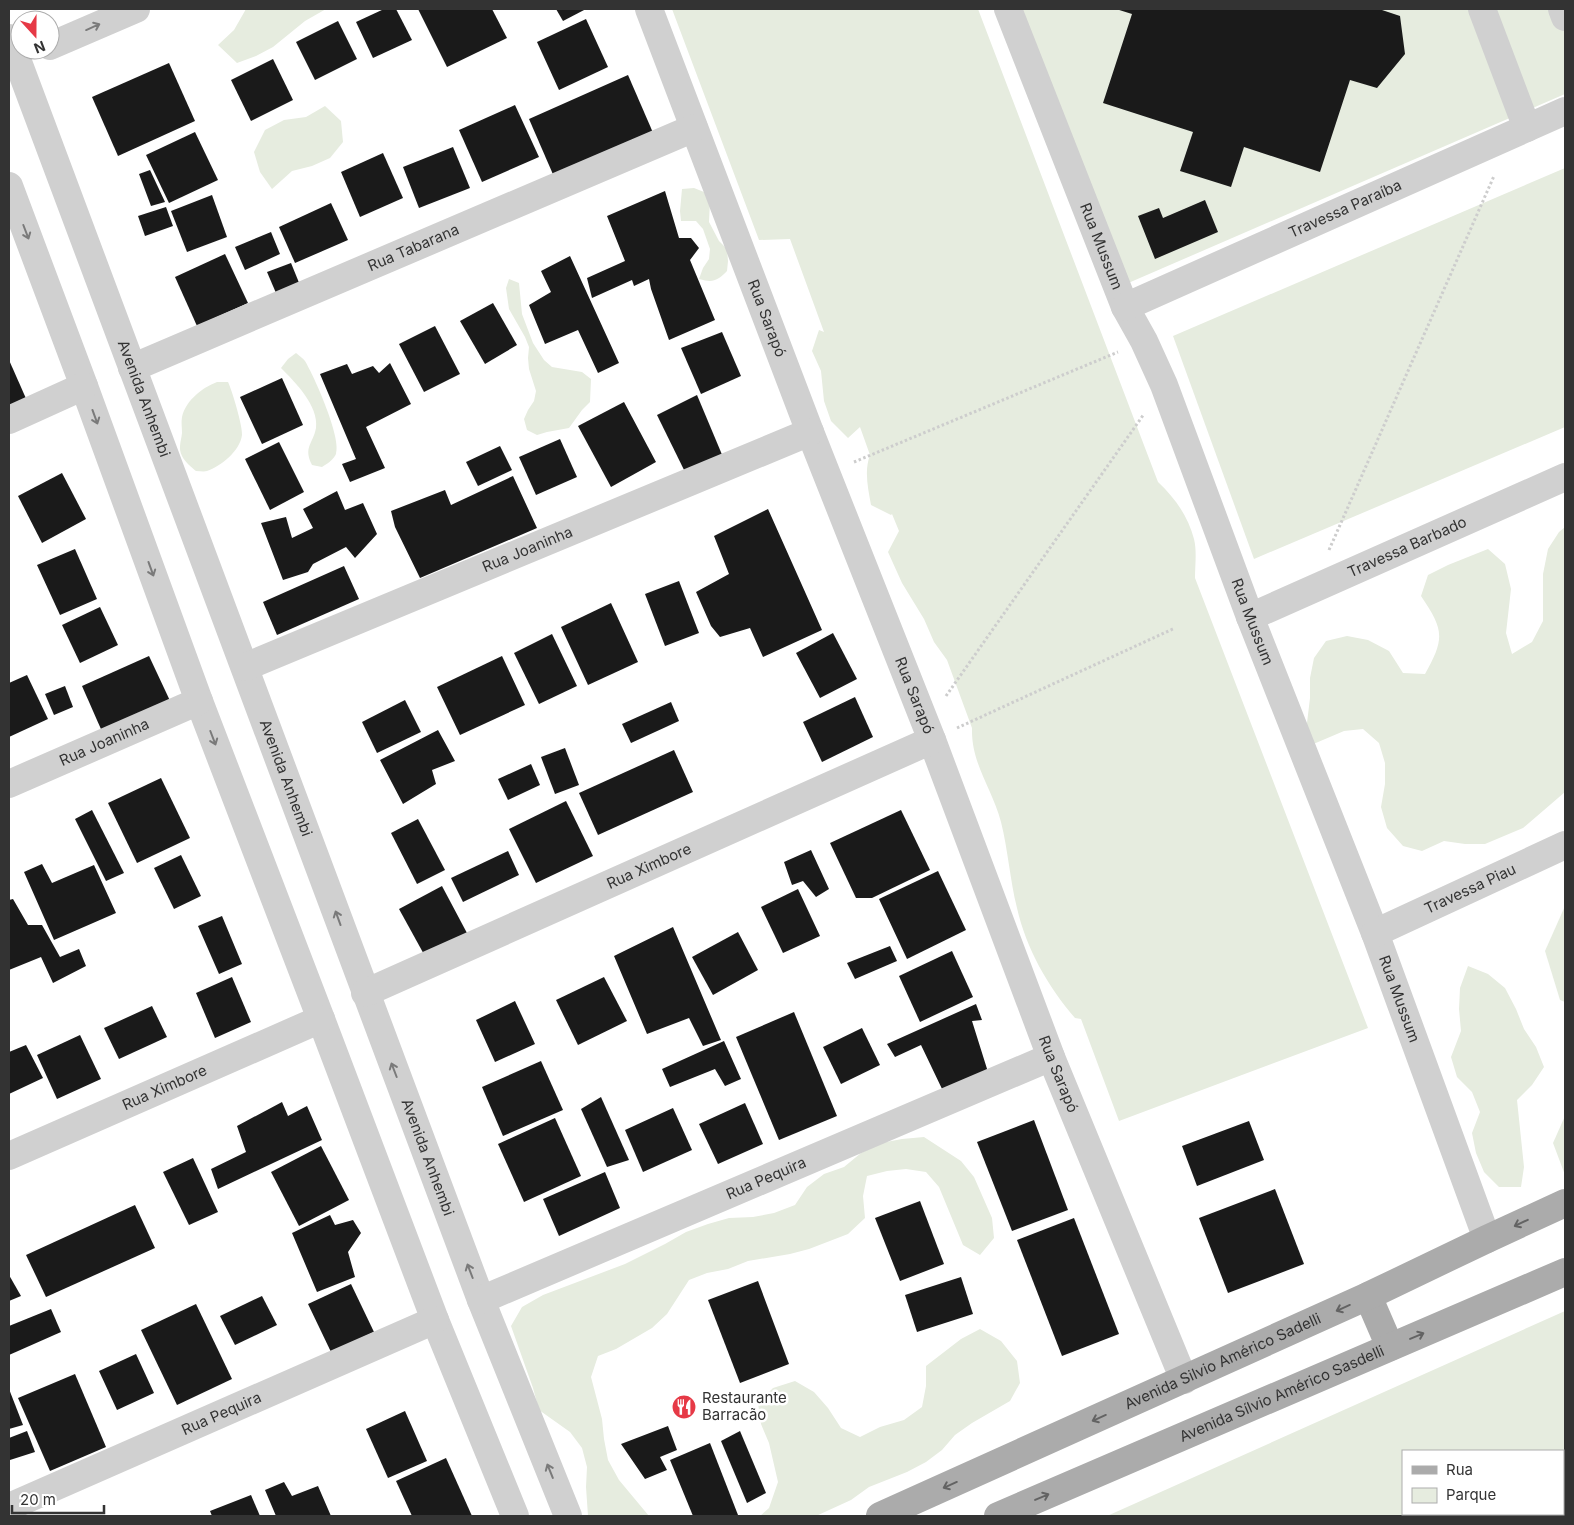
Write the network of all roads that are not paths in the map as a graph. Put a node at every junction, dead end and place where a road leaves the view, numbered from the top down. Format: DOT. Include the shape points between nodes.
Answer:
graph roads {
  1 [pos="136,9"];
  2 [pos="650,9"];
  3 [pos="1008,9"];
  4 [pos="1482,9"];
  5 [pos="1562,9"];
  6 [pos="1565,17"];
  7 [pos="60,42"];
  8 [pos="22,60"];
  9 [pos="1565,111"];
  10 [pos="694,128"];
  11 [pos="1519,131"];
  12 [pos="9,186"];
  13 [pos="1125,307"];
  14 [pos="132,368"];
  15 [pos="84,386"];
  16 [pos="9,420"];
  17 [pos="810,432"];
  18 [pos="1565,477"];
  19 [pos="1250,617"];
  20 [pos="245,667"];
  21 [pos="199,701"];
  22 [pos="929,732"];
  23 [pos="9,784"];
  24 [pos="1565,845"];
  25 [pos="1375,933"];
  26 [pos="365,992"];
  27 [pos="321,1019"];
  28 [pos="1051,1057"];
  29 [pos="9,1156"];
  30 [pos="1565,1203"];
  31 [pos="1487,1239"];
  32 [pos="1565,1272"];
  33 [pos="1368,1296"];
  34 [pos="481,1300"];
  35 [pos="435,1320"];
  36 [pos="1390,1347"];
  37 [pos="1184,1380"];
  38 [pos="9,1507"];
  39 [pos="515,1516"];
  40 [pos="568,1516"];
  41 [pos="880,1516"];
  42 [pos="998,1516"];
  7 -- 1 [label="street, one-way"];
  2 -- 10 [label="street, Rua Sarapó"];
  3 -- 13 [label="street, Rua Mussum"];
  4 -- 11 [label="street"];
  5 -- 6 [label="street"];
  8 -- 14 [label="street, Avenida Anhembi"];
  9 -- 11 [label="street, Travessa Paraíba"];
  10 -- 14 [label="street, Rua Tabarana"];
  10 -- 17 [label="street, Rua Sarapó"];
  11 -- 13 [label="street, Travessa Paraíba"];
  12 -- 15 [label="street, one-way"];
  13 -- 19 [label="street, Rua Mussum" via="1164,385"];
  14 -- 20 [label="street, Avenida Anhembi"];
  15 -- 16 [label="street"];
  15 -- 21 [label="street, one-way"];
  17 -- 20 [label="street, Rua Joaninha"];
  17 -- 22 [label="street, Rua Sarapó"];
  18 -- 19 [label="street, Travessa Barbado"];
  19 -- 25 [label="street, Rua Mussum"];
  26 -- 20 [label="street, Avenida Anhembi, one-way"];
  21 -- 23 [label="street, Rua Joaninha"];
  21 -- 27 [label="street, one-way"];
  22 -- 26 [label="street, Rua Ximbore"];
  22 -- 28 [label="street, Rua Sarapó"];
  24 -- 25 [label="street, Travessa Piau"];
  25 -- 31 [label="street, Rua Mussum"];
  34 -- 26 [label="street, Avenida Anhembi, one-way"];
  27 -- 29 [label="street, Rua Ximbore"];
  27 -- 35 [label="street"];
  28 -- 34 [label="street, Rua Pequira"];
  28 -- 37 [label="street, Rua Sarapó"];
  30 -- 31 [label="main road, Avenida Silvio Américo Sadelli, one-way"];
  31 -- 33 [label="main road, Avenida Silvio Américo Sadelli"];
  36 -- 32 [label="main road, Avenida Sílvio Américo Sasdelli, one-way"];
  33 -- 36 [label="main road"];
  33 -- 37 [label="main road, Avenida Silvio Américo Sadelli, one-way"];
  40 -- 34 [label="street, Avenida Anhembi, one-way"];
  35 -- 38 [label="street, Rua Pequira"];
  35 -- 39 [label="street"];
  42 -- 36 [label="main road, Avenida Sílvio Américo Sasdelli, one-way"];
  37 -- 41 [label="main road, Avenida Silvio Américo Sadelli, one-way"];
}
